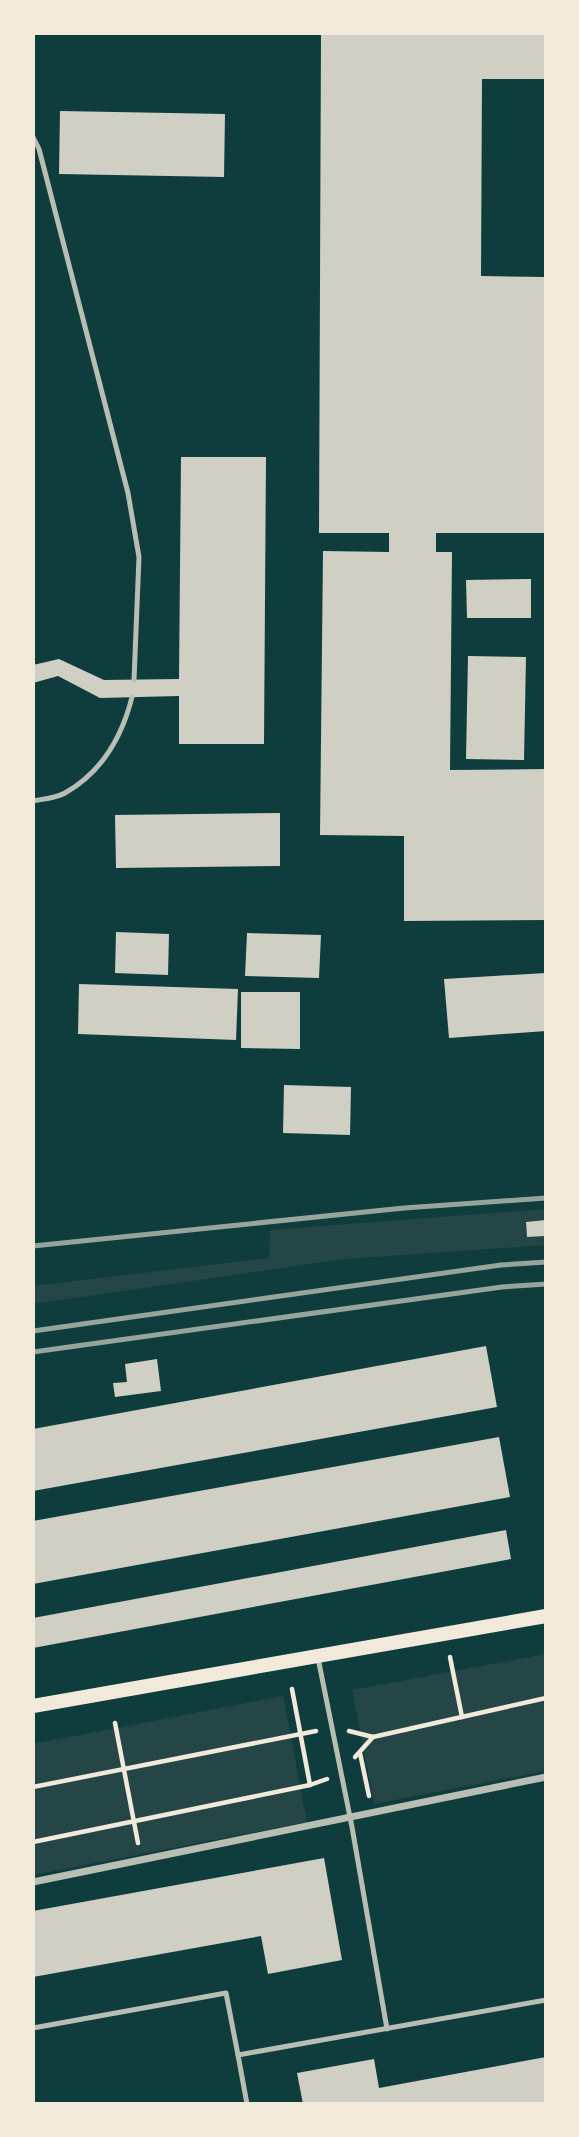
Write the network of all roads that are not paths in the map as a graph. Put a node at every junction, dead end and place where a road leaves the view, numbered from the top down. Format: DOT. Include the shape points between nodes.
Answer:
graph roads {
  1 [pos="33,137"];
  2 [pos="134,680"];
  3 [pos="132,697"];
  4 [pos="33,801"];
  5 [pos="546,1616"];
  6 [pos="318,1655"];
  7 [pos="33,1706"];
  8 [pos="546,1777"];
  9 [pos="350,1818"];
  10 [pos="33,1882"];
  11 [pos="546,2000"];
  12 [pos="33,2028"];
  13 [pos="387,2029"];
  14 [pos="238,2055"];
  15 [pos="247,2104"];
  1 -- 2 [label="lane" via="128,493 139,557"];
  3 -- 4 [label="lane" via="114,747 90,775 63,794"];
  5 -- 6 [label="main road"];
  6 -- 7 [label="main road"];
  6 -- 9 [label="lane"];
  8 -- 9 [label="street"];
  9 -- 10 [label="street"];
  9 -- 13 [label="lane"];
  11 -- 13 [label="lane"];
  12 -- 14 [label="lane" via="226,1993"];
  13 -- 14 [label="lane"];
  14 -- 15 [label="lane"];
}
